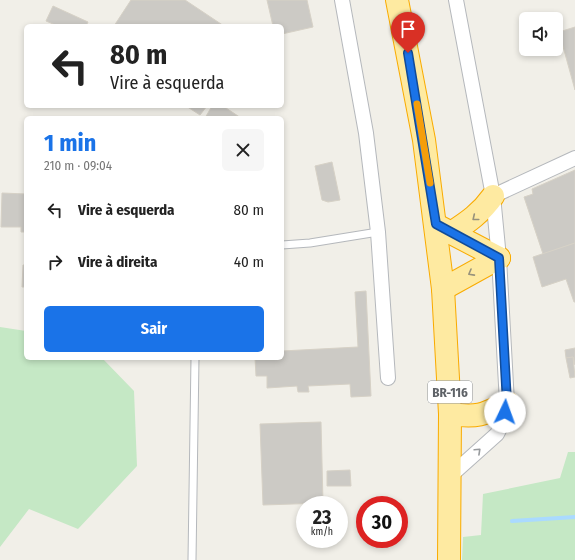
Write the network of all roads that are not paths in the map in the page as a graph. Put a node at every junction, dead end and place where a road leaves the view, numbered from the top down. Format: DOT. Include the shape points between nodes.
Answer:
graph roads {
  1 [pos="342,0"];
  2 [pos="397,0"];
  3 [pos="456,0"];
  4 [pos="575,158"];
  5 [pos="493,196"];
  6 [pos="443,229"];
  7 [pos="378,232"];
  8 [pos="284,245"];
  9 [pos="499,258"];
  10 [pos="443,289"];
  11 [pos="196,360"];
  12 [pos="388,378"];
  13 [pos="507,403"];
  14 [pos="450,414"];
  15 [pos="450,477"];
  16 [pos="192,560"];
  17 [pos="449,560"];
  1 -- 7 [label="street" via="366,133"];
  2 -- 6 [label="highway, BR-116"];
  3 -- 5 [label="street"];
  4 -- 5 [label="street"];
  5 -- 6 [label="highway, one-way" via="473,220"];
  5 -- 9 [label="street"];
  6 -- 9 [label="highway"];
  6 -- 10 [label="highway, BR-116"];
  7 -- 8 [label="lane"];
  7 -- 12 [label="street"];
  9 -- 10 [label="highway, one-way"];
  9 -- 13 [label="street"];
  10 -- 14 [label="highway, BR-116"];
  11 -- 16 [label="lane"];
  13 -- 14 [label="highway" via="482,415 469,417"];
  15 -- 13 [label="street, one-way" via="497,434 504,420"];
  14 -- 15 [label="highway, BR-116"];
  15 -- 17 [label="highway, BR-116"];
}
